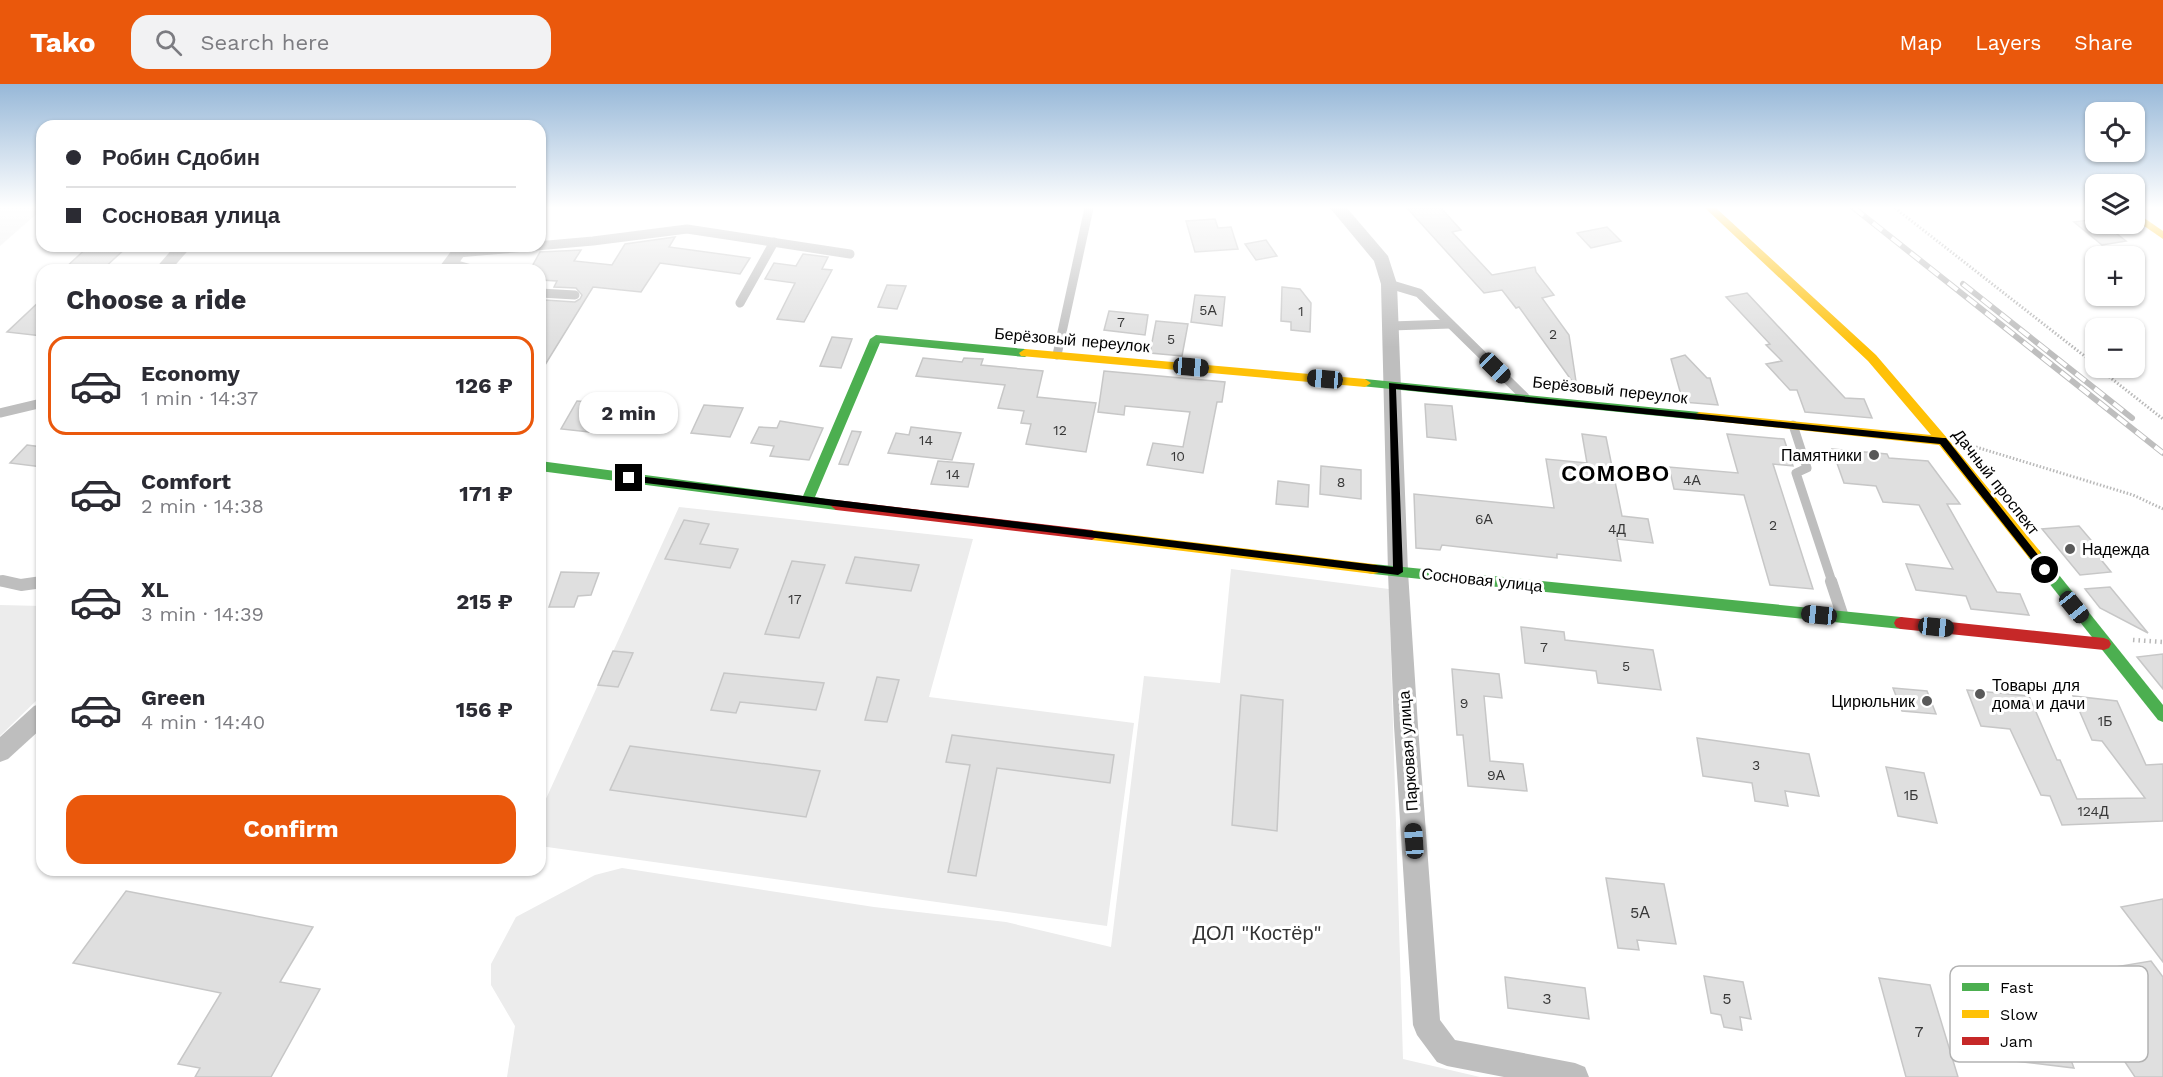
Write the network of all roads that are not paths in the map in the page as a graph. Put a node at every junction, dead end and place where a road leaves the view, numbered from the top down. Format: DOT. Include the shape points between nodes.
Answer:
graph roads {
  1 [pos="484,254"];
  2 [pos="767,254"];
  3 [pos="1079,254"];
  4 [pos="1377,254"];
  5 [pos="1760,254"];
  6 [pos="454,258"];
  7 [pos="1389,284"];
  8 [pos="546,293"];
  9 [pos="575,295"];
  10 [pos="740,303"];
  11 [pos="1450,324"];
  12 [pos="1391,326"];
  13 [pos="1057,355"];
  14 [pos="1392,386"];
  15 [pos="1526,398"];
  16 [pos="36,404"];
  17 [pos="0,413"];
  18 [pos="1793,425"];
  19 [pos="1943,441"];
  20 [pos="546,467"];
  21 [pos="807,501"];
  22 [pos="1398,572"];
  23 [pos="0,580"];
  24 [pos="36,583"];
  25 [pos="1843,617"];
  26 [pos="2104,644"];
  27 [pos="2163,716"];
  28 [pos="36,719"];
  29 [pos="0,752"];
  30 [pos="1575,1077"];
  1 -- 6 [label="lane"];
  2 -- 10 [label="lane"];
  3 -- 13 [label="lane"];
  4 -- 7 [label="street, Парковая улица"];
  5 -- 19 [label="street, Дачный проспект" via="1872,358"];
  7 -- 11 [label="lane" via="1419,293"];
  7 -- 12 [label="street, Парковая улица"];
  8 -- 9 [label="lane"];
  11 -- 12 [label="lane"];
  11 -- 15 [label="lane"];
  12 -- 14 [label="street, Парковая улица"];
  13 -- 14 [label="street, Берёзовый переулок"];
  13 -- 21 [label="street, Берёзовый переулок" via="876,339"];
  14 -- 15 [label="street, Берёзовый переулок"];
  14 -- 22 [label="street, Парковая улица"];
  15 -- 18 [label="street, Берёзовый переулок"];
  16 -- 17 [label="lane"];
  18 -- 19 [label="street, Берёзовый переулок"];
  18 -- 25 [label="lane" via="1807,468 1796,473"];
  19 -- 26 [label="street, Дачный проспект"];
  20 -- 21 [label="street, Сосновая улица"];
  21 -- 22 [label="street, Сосновая улица"];
  22 -- 25 [label="street, Сосновая улица"];
  22 -- 30 [label="street, Парковая улица" via="1427,1025 1447,1052"];
  23 -- 24 [label="lane" via="21,585"];
  25 -- 26 [label="street, Сосновая улица"];
  26 -- 27 [label="street, Дачный проспект"];
  28 -- 29 [label="street"];
}
